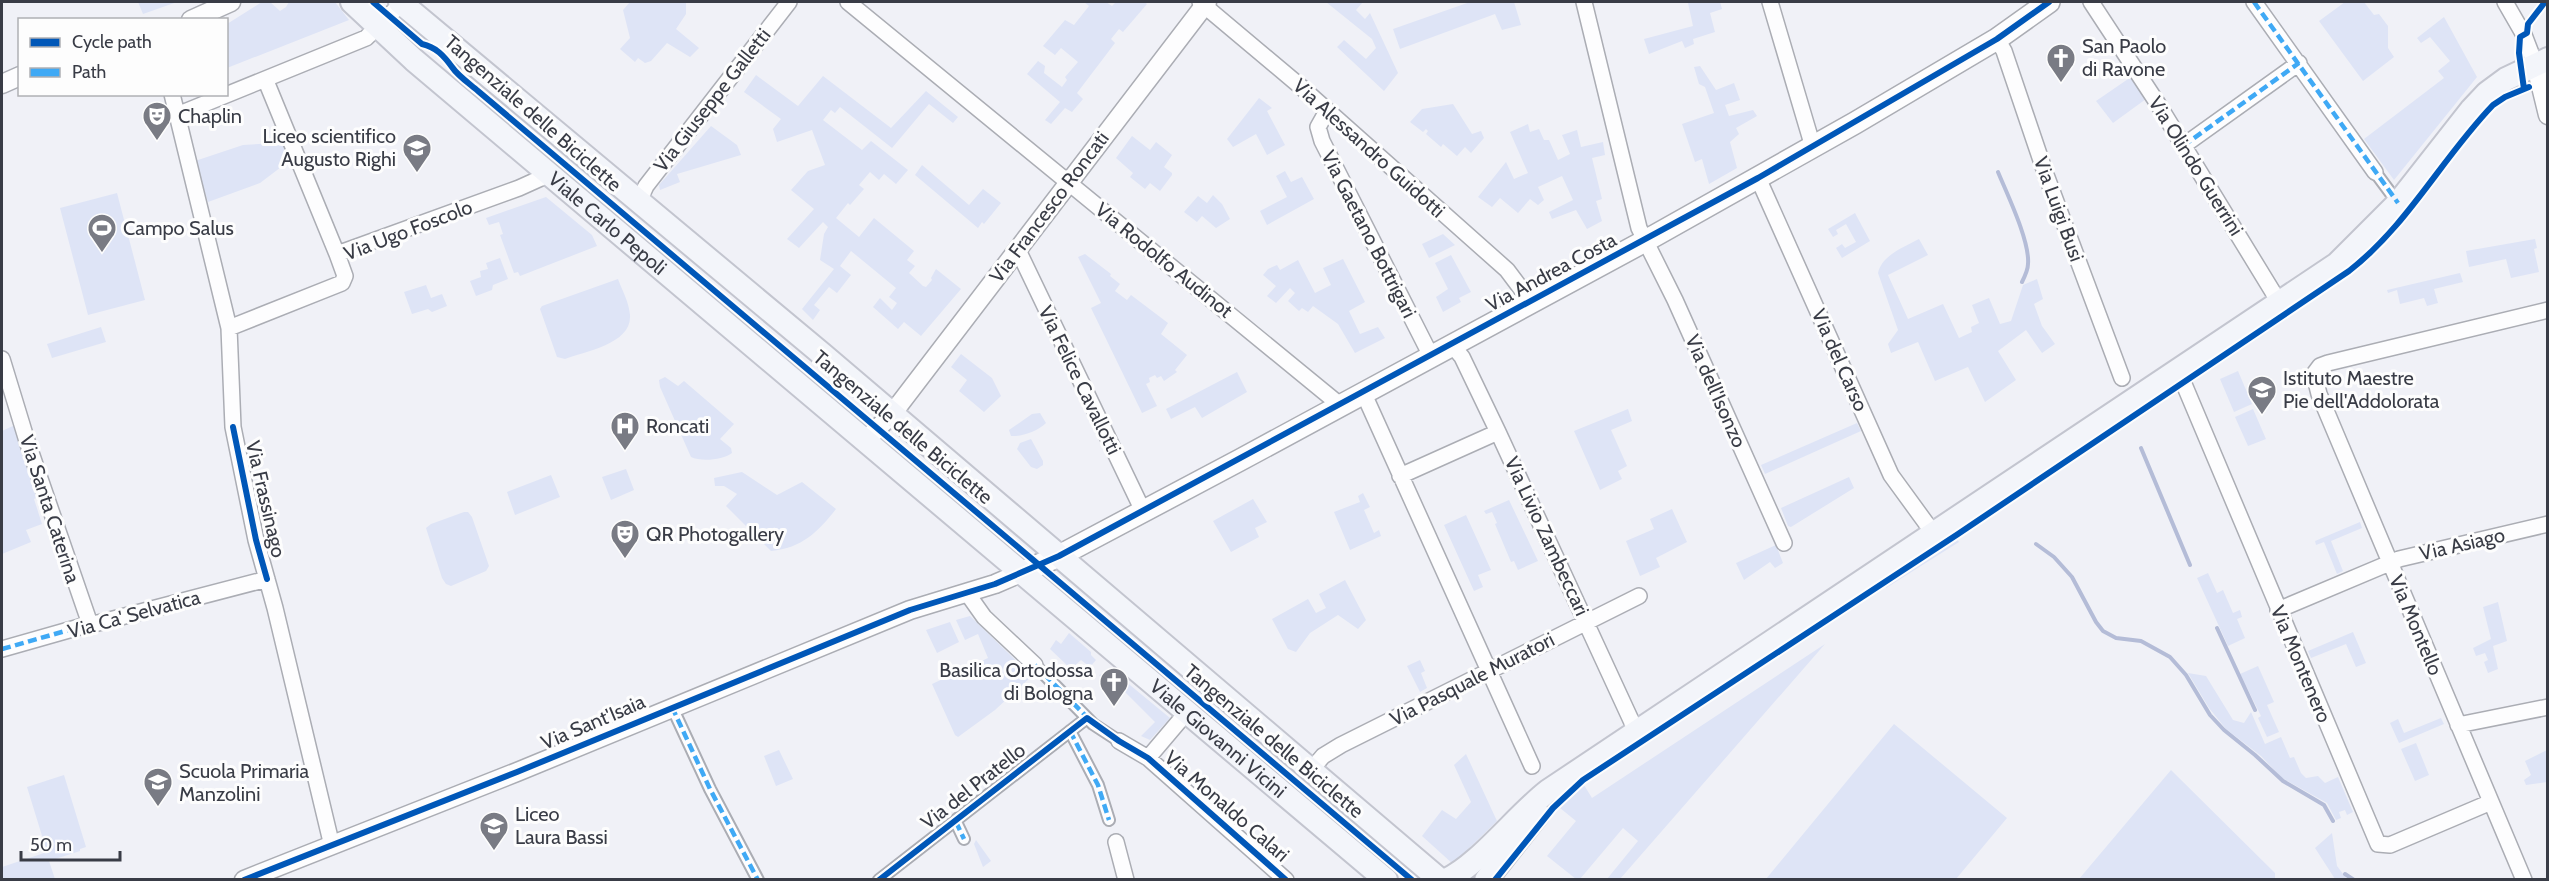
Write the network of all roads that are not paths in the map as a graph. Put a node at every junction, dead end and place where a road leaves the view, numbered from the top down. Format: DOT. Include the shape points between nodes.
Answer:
graph roads {
  1 [pos="231,2"];
  2 [pos="352,2"];
  3 [pos="401,2"];
  4 [pos="789,2"];
  5 [pos="848,2"];
  6 [pos="1584,2"];
  7 [pos="1770,2"];
  8 [pos="2049,2"];
  9 [pos="2091,2"];
  10 [pos="2254,2"];
  11 [pos="2505,2"];
  12 [pos="1204,3"];
  13 [pos="2028,9"];
  14 [pos="195,18"];
  15 [pos="378,27"];
  16 [pos="1997,39"];
  17 [pos="2299,63"];
  18 [pos="2544,64"];
  19 [pos="18,77"];
  20 [pos="266,81"];
  21 [pos="2,84"];
  22 [pos="172,96"];
  23 [pos="227,96"];
  24 [pos="228,96"];
  25 [pos="1327,111"];
  26 [pos="177,115"];
  27 [pos="2547,115"];
  28 [pos="2183,146"];
  29 [pos="574,147"];
  30 [pos="1814,147"];
  31 [pos="2375,172"];
  32 [pos="550,174"];
  33 [pos="1758,178"];
  34 [pos="1068,181"];
  35 [pos="639,201"];
  36 [pos="2398,203"];
  37 [pos="615,229"];
  38 [pos="1644,242"];
  39 [pos="1017,248"];
  40 [pos="337,254"];
  41 [pos="1531,302"];
  42 [pos="2279,302"];
  43 [pos="2547,310"];
  44 [pos="229,328"];
  45 [pos="1451,344"];
  46 [pos="1431,356"];
  47 [pos="2,359"];
  48 [pos="2178,370"];
  49 [pos="2122,378"];
  50 [pos="1363,392"];
  51 [pos="1340,405"];
  52 [pos="892,414"];
  53 [pos="1498,432"];
  54 [pos="866,440"];
  55 [pos="1400,476"];
  56 [pos="1143,512"];
  57 [pos="2547,524"];
  58 [pos="1934,534"];
  59 [pos="1784,543"];
  60 [pos="1059,556"];
  61 [pos="2390,562"];
  62 [pos="1023,572"];
  63 [pos="267,579"];
  64 [pos="961,595"];
  65 [pos="1639,596"];
  66 [pos="2278,610"];
  67 [pos="1587,621"];
  68 [pos="90,624"];
  69 [pos="2,649"];
  70 [pos="1035,665"];
  71 [pos="1489,670"];
  72 [pos="672,707"];
  73 [pos="2547,707"];
  74 [pos="1186,712"];
  75 [pos="1087,718"];
  76 [pos="2458,725"];
  77 [pos="1070,731"];
  78 [pos="1636,731"];
  79 [pos="1119,741"];
  80 [pos="1148,758"];
  81 [pos="1585,765"];
  82 [pos="1532,766"];
  83 [pos="1311,770"];
  84 [pos="1287,796"];
  85 [pos="2491,802"];
  86 [pos="1109,820"];
  87 [pos="956,822"];
  88 [pos="964,839"];
  89 [pos="1116,842"];
  90 [pos="332,846"];
  91 [pos="244,879"];
  92 [pos="758,879"];
  93 [pos="879,879"];
  94 [pos="1126,879"];
  95 [pos="1286,879"];
  96 [pos="1386,879"];
  97 [pos="1440,879"];
  98 [pos="1446,879"];
  99 [pos="1486,879"];
  100 [pos="2524,879"];
  1 -- 14 [label="street"];
  2 -- 15 [label="main road, Viale Carlo Pepoli"];
  3 -- 15 [label="street"];
  3 -- 29 [label="main road, Viale Carlo Pepoli"];
  4 -- 35 [label="street, Via Giuseppe Galletti" via="646,186"];
  5 -- 34 [label="street, Via Rodolfo Audinot"];
  6 -- 38 [label="street, Via dell'Isonzo"];
  7 -- 30 [label="street"];
  8 -- 13 [label="main road, Via Andrea Costa"];
  9 -- 28 [label="street, Via Olindo Guerrini"];
  10 -- 17 [label="street"];
  11 -- 18 [label="street"];
  12 -- 25 [label="street, Via Alessandro Guidotti"];
  12 -- 34 [label="street, Via Francesco Roncati"];
  13 -- 16 [label="main road, Via Andrea Costa"];
  15 -- 20 [label="street" via="366,38"];
  15 -- 32 [label="main road, Viale Carlo Pepoli"];
  16 -- 30 [label="main road, Via Andrea Costa"];
  16 -- 49 [label="street, Via Luigi Busi"];
  17 -- 28 [label="street"];
  17 -- 31 [label="street"];
  18 -- 27 [label="street"];
  18 -- 36 [label="main road" via="2506,80 2479,101"];
  19 -- 21 [label="street"];
  20 -- 24 [label="street"];
  20 -- 40 [label="street"];
  22 -- 26 [label="street, Via Frassinago"];
  23 -- 26 [label="street"];
  25 -- 41 [label="street, Via Alessandro Guidotti" via="1507,270"];
  25 -- 46 [label="street, Via Gaetano Bottrigari" via="1318,128 1322,141"];
  26 -- 44 [label="street, Via Frassinago"];
  28 -- 42 [label="street, Via Olindo Guerrini"];
  29 -- 32 [label="main road"];
  29 -- 35 [label="main road, Viale Carlo Pepoli"];
  30 -- 33 [label="main road, Via Andrea Costa"];
  31 -- 36 [label="street"];
  32 -- 37 [label="main road, Viale Carlo Pepoli"];
  32 -- 40 [label="street, Via Ugo Foscolo"];
  33 -- 38 [label="main road, Via Andrea Costa"];
  33 -- 58 [label="street, Via del Carso" via="1891,475"];
  34 -- 39 [label="street, Via Francesco Roncati"];
  34 -- 51 [label="street, Via Rodolfo Audinot"];
  35 -- 37 [label="main road"];
  35 -- 52 [label="main road, Viale Carlo Pepoli"];
  36 -- 42 [label="main road" via="2342,260"];
  37 -- 54 [label="main road, Viale Carlo Pepoli"];
  38 -- 41 [label="main road, Via Andrea Costa"];
  38 -- 59 [label="street, Via dell'Isonzo" via="1675,300"];
  39 -- 52 [label="street, Via Francesco Roncati"];
  39 -- 56 [label="street, Via Felice Cavallotti"];
  40 -- 44 [label="street, Via Ugo Foscolo" via="345,276 342,283"];
  41 -- 45 [label="main road, Via Andrea Costa"];
  42 -- 48 [label="main road"];
  43 -- 61 [label="street, Via Montello" via="2328,363 2315,370 2319,394"];
  44 -- 63 [label="street, Via Frassinago" via="233,427"];
  45 -- 46 [label="main road, Via Andrea Costa"];
  45 -- 53 [label="street, Via Livio Zambeccari" via="1462,357"];
  46 -- 50 [label="main road, Via Andrea Costa"];
  47 -- 68 [label="street, Via Santa Caterina"];
  48 -- 58 [label="main road"];
  48 -- 66 [label="street, Via Montenero"];
  50 -- 51 [label="main road, Via Andrea Costa"];
  50 -- 55 [label="street"];
  51 -- 56 [label="main road, Via Andrea Costa"];
  52 -- 54 [label="street"];
  52 -- 60 [label="main road, Viale Carlo Pepoli"];
  53 -- 55 [label="street"];
  53 -- 67 [label="street, Via Livio Zambeccari"];
  54 -- 62 [label="main road, Viale Carlo Pepoli"];
  55 -- 71 [label="street"];
  56 -- 60 [label="main road, Via Andrea Costa"];
  57 -- 61 [label="street, Via Asiago"];
  58 -- 78 [label="main road"];
  60 -- 62 [label="main road, Via Andrea Costa"];
  60 -- 83 [label="main road, Viale Giovanni Vicini"];
  61 -- 66 [label="street, Via Asiago"];
  61 -- 76 [label="street, Via Montello"];
  62 -- 64 [label="street, Via Sant'Isaia"];
  62 -- 74 [label="main road, Viale Giovanni Vicini"];
  63 -- 68 [label="street, Via Ca' Selvatica"];
  63 -- 90 [label="street, Via Frassinago"];
  64 -- 70 [label="street, Via Monaldo Calari"];
  64 -- 72 [label="street, Via Sant'Isaia" via="910,610"];
  65 -- 67 [label="street, Via Pasquale Muratori"];
  66 -- 85 [label="street, Via Montenero" via="2378,844 2390,845"];
  67 -- 71 [label="street, Via Pasquale Muratori"];
  67 -- 78 [label="street, Via Livio Zambeccari"];
  68 -- 69 [label="street, Via Ca' Selvatica"];
  70 -- 75 [label="street, Via Monaldo Calari"];
  71 -- 82 [label="street"];
  71 -- 83 [label="street, Via Pasquale Muratori" via="1341,745 1323,756"];
  72 -- 90 [label="street, Via Sant'Isaia"];
  72 -- 92 [label="street"];
  73 -- 76 [label="street"];
  74 -- 80 [label="street, Via Monaldo Calari"];
  74 -- 84 [label="main road, Viale Giovanni Vicini"];
  75 -- 77 [label="street, Via del Pratello"];
  75 -- 79 [label="street, Via Monaldo Calari"];
  76 -- 85 [label="street, Via Montello"];
  77 -- 86 [label="street" via="1098,785"];
  77 -- 87 [label="street, Via del Pratello"];
  78 -- 81 [label="main road"];
  79 -- 80 [label="street, Via Monaldo Calari"];
  80 -- 95 [label="street, Via Monaldo Calari"];
  81 -- 98 [label="main road" via="1535,801 1469,864"];
  81 -- 99 [label="main road"];
  83 -- 84 [label="main road"];
  83 -- 97 [label="main road, Viale Giovanni Vicini"];
  84 -- 96 [label="main road, Viale Giovanni Vicini"];
  85 -- 100 [label="street, Via Montello"];
  87 -- 88 [label="street"];
  87 -- 93 [label="street, Via del Pratello"];
  89 -- 94 [label="street"];
  90 -- 91 [label="street, Via Sant'Isaia"];
}
